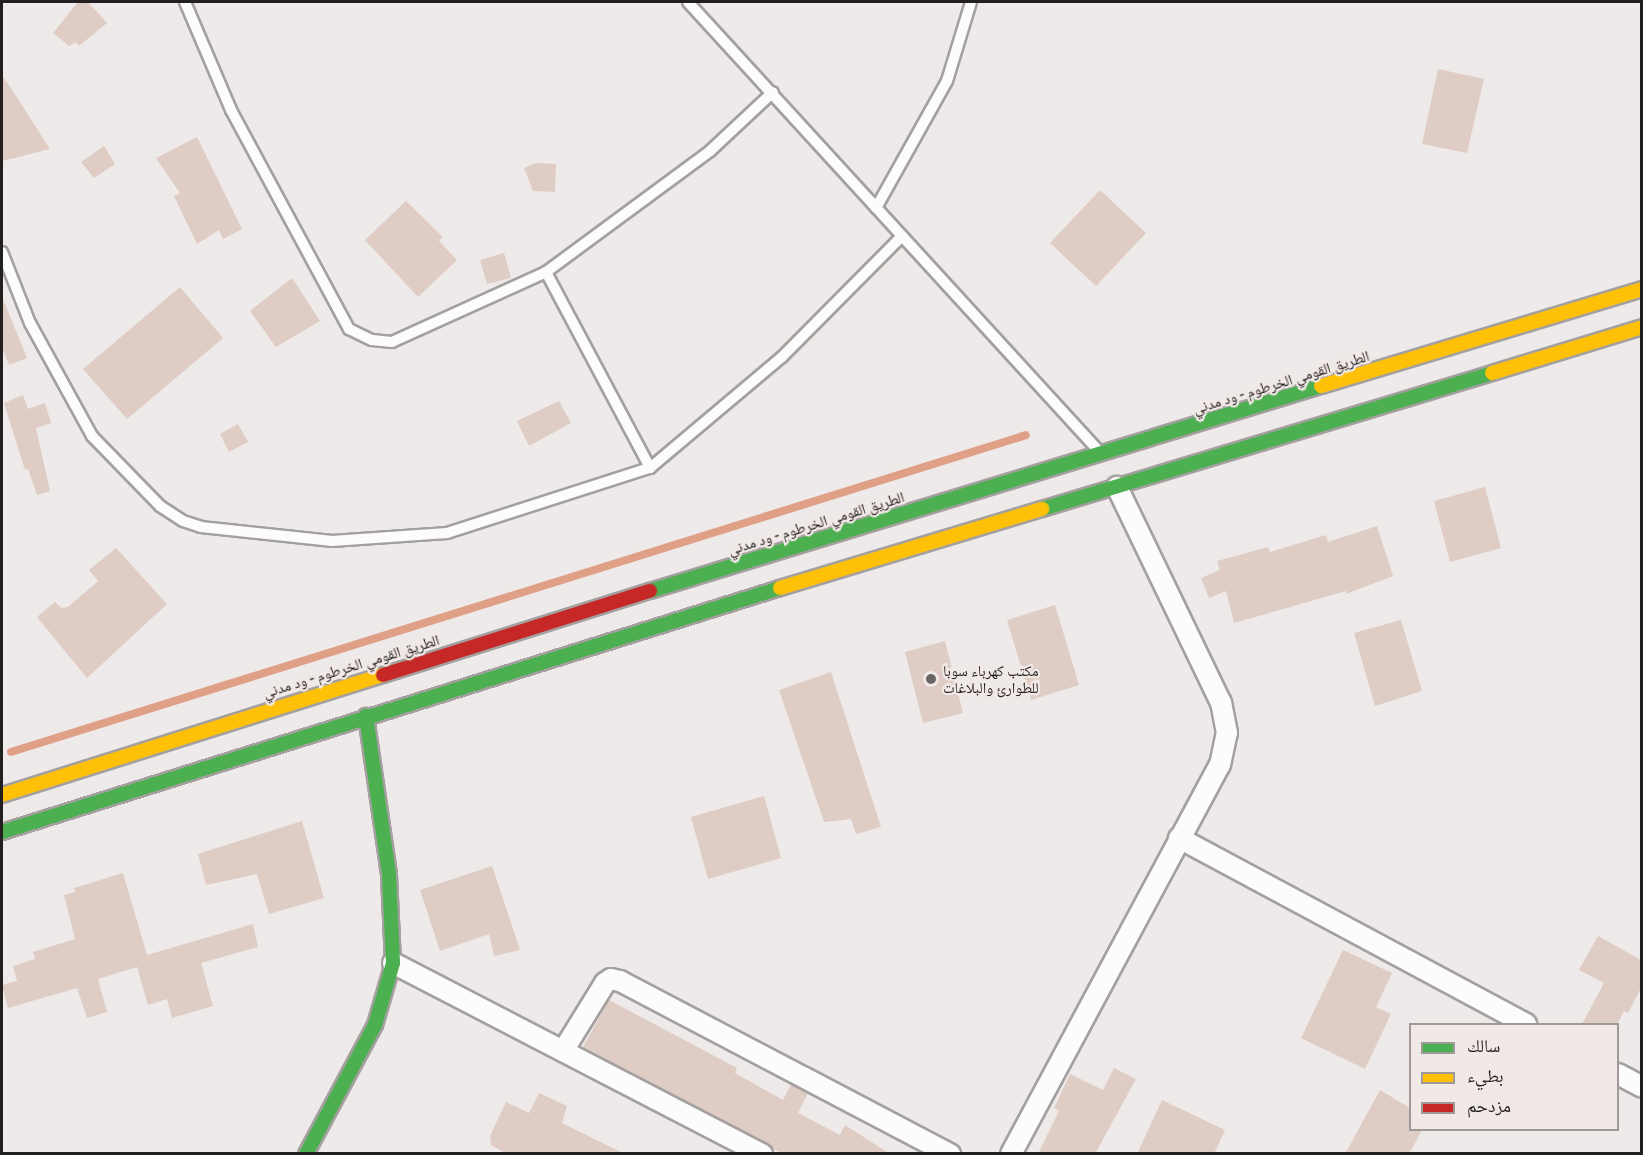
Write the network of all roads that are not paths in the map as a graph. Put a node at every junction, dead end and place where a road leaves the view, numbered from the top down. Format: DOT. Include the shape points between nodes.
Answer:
graph roads {
  1 [pos="185,2"];
  2 [pos="688,2"];
  3 [pos="971,2"];
  4 [pos="773,92"];
  5 [pos="876,208"];
  6 [pos="902,236"];
  7 [pos="2,252"];
  8 [pos="546,272"];
  9 [pos="1641,290"];
  10 [pos="1641,327"];
  11 [pos="1102,455"];
  12 [pos="650,468"];
  13 [pos="1117,487"];
  14 [pos="366,716"];
  15 [pos="2,795"];
  16 [pos="2,832"];
  17 [pos="1179,838"];
  18 [pos="393,963"];
  19 [pos="1524,1023"];
  20 [pos="563,1051"];
  21 [pos="1619,1075"];
  22 [pos="1641,1087"];
  23 [pos="306,1154"];
  24 [pos="762,1154"];
  25 [pos="950,1154"];
  26 [pos="1011,1154"];
  1 -- 8 [label="lane" via="231,110 350,329 372,340 392,342"];
  2 -- 4 [label="lane"];
  3 -- 5 [label="lane" via="947,81"];
  4 -- 5 [label="lane"];
  4 -- 8 [label="lane" via="710,151"];
  5 -- 6 [label="lane"];
  6 -- 11 [label="lane"];
  6 -- 12 [label="lane" via="782,357"];
  7 -- 12 [label="lane" via="30,323 92,436 160,506 201,527 332,540 447,533"];
  8 -- 12 [label="lane"];
  9 -- 11 [label="main road, الطريق القومي الخرطوم - ود مدني"];
  10 -- 13 [label="main road"];
  11 -- 15 [label="main road, الطريق القومي الخرطوم - ود مدني" via="737,564"];
  13 -- 14 [label="main road"];
  13 -- 17 [label="street" via="1221,704 1227,733 1220,765"];
  14 -- 16 [label="main road"];
  14 -- 18 [label="main road" via="389,874"];
  17 -- 19 [label="street"];
  17 -- 26 [label="street"];
  18 -- 20 [label="street"];
  18 -- 23 [label="main road" via="375,1025"];
  20 -- 24 [label="street"];
  20 -- 25 [label="street" via="605,983 611,979 620,981"];
  21 -- 22 [label="street"];
}
